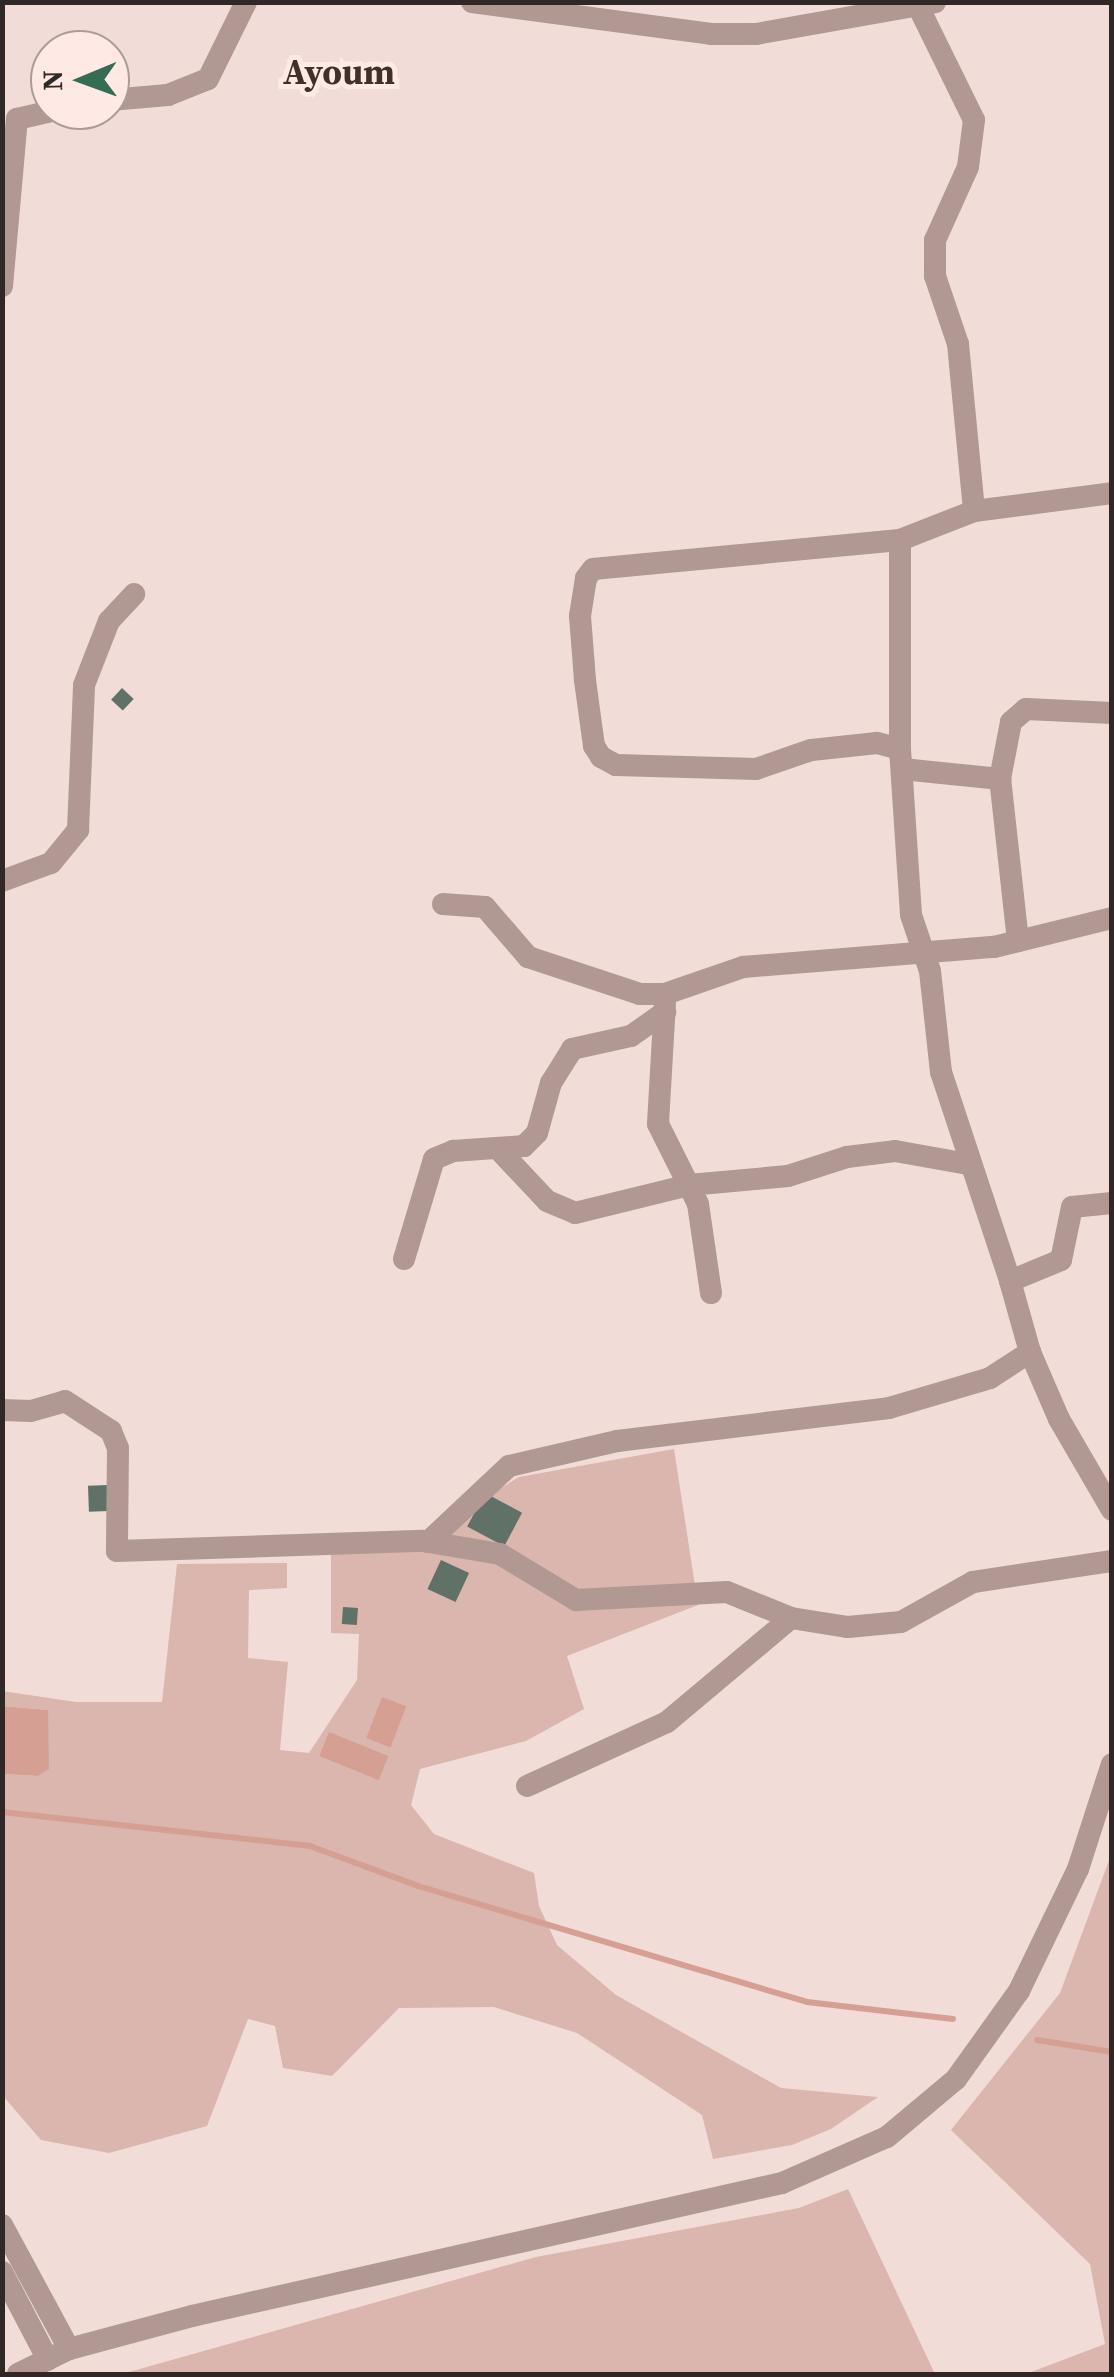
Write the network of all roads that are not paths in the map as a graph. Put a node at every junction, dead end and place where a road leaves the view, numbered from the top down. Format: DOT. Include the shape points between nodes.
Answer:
graph roads {
  1 [pos="246,2"];
  2 [pos="472,2"];
  3 [pos="922,4"];
  4 [pos="130,98"];
  5 [pos="10,120"];
  6 [pos="2,286"];
  7 [pos="1112,493"];
  8 [pos="974,511"];
  9 [pos="900,540"];
  10 [pos="134,594"];
  11 [pos="1112,712"];
  12 [pos="901,759"];
  13 [pos="1000,779"];
  14 [pos="2,881"];
  15 [pos="1015,895"];
  16 [pos="444,904"];
  17 [pos="1112,918"];
  18 [pos="1054,930"];
  19 [pos="1018,940"];
  20 [pos="923,948"];
  21 [pos="665,1003"];
  22 [pos="501,1152"];
  23 [pos="968,1164"];
  24 [pos="688,1185"];
  25 [pos="1112,1203"];
  26 [pos="404,1259"];
  27 [pos="1010,1281"];
  28 [pos="711,1293"];
  29 [pos="1030,1352"];
  30 [pos="2,1410"];
  31 [pos="1112,1510"];
  32 [pos="428,1542"];
  33 [pos="1112,1561"];
  34 [pos="792,1618"];
  35 [pos="1112,1764"];
  36 [pos="526,1786"];
  37 [pos="2,2225"];
  38 [pos="2,2272"];
  39 [pos="58,2354"];
  40 [pos="18,2374"];
  1 -- 4 [label="street" via="208,79 178,93"];
  2 -- 3 [label="street" via="711,34 756,34"];
  3 -- 8 [label="street" via="974,120 968,168 934,240 934,276 958,344"];
  5 -- 6 [label="street"];
  7 -- 8 [label="street"];
  8 -- 9 [label="street"];
  9 -- 12 [label="street"];
  9 -- 12 [label="street" via="592,569 580,616 594,746 616,765 756,770 811,750 878,743"];
  10 -- 14 [label="street" via="109,620 84,685 78,830 50,863"];
  11 -- 13 [label="street" via="1048,707 1015,713"];
  12 -- 13 [label="street"];
  12 -- 20 [label="street" via="911,915"];
  13 -- 15 [label="street" via="1002,840"];
  15 -- 18 [label="street"];
  15 -- 19 [label="street"];
  16 -- 21 [label="street" via="485,907 528,957 545,965 582,970"];
  17 -- 18 [label="street"];
  18 -- 19 [label="street"];
  19 -- 20 [label="street"];
  20 -- 21 [label="street" via="806,966 743,966"];
  20 -- 23 [label="street" via="941,1072"];
  21 -- 22 [label="street" via="631,1036 572,1048 551,1083 537,1133 524,1146"];
  21 -- 24 [label="street" via="658,1124"];
  22 -- 24 [label="street" via="547,1200 575,1212"];
  22 -- 26 [label="street" via="453,1151 434,1160"];
  23 -- 24 [label="street" via="895,1151 847,1156 788,1176"];
  23 -- 27 [label="street"];
  24 -- 28 [label="street" via="704,1233"];
  25 -- 27 [label="street" via="1072,1207 1061,1260"];
  27 -- 29 [label="street"];
  29 -- 31 [label="street"];
  29 -- 32 [label="street" via="990,1378 889,1408 618,1441 509,1466"];
  30 -- 32 [label="street" via="31,1411 65,1401 111,1431 118,1448 116,1550"];
  32 -- 34 [label="street" via="500,1554 576,1600 727,1592"];
  33 -- 34 [label="street" via="973,1582 901,1622"];
  34 -- 36 [label="street" via="667,1722"];
  35 -- 39 [label="street" via="1078,1869 1019,1991 956,2078 888,2137 782,2183 693,2207 502,2246"];
  37 -- 39 [label="street"];
  38 -- 39 [label="street"];
  39 -- 40 [label="street"];
}
